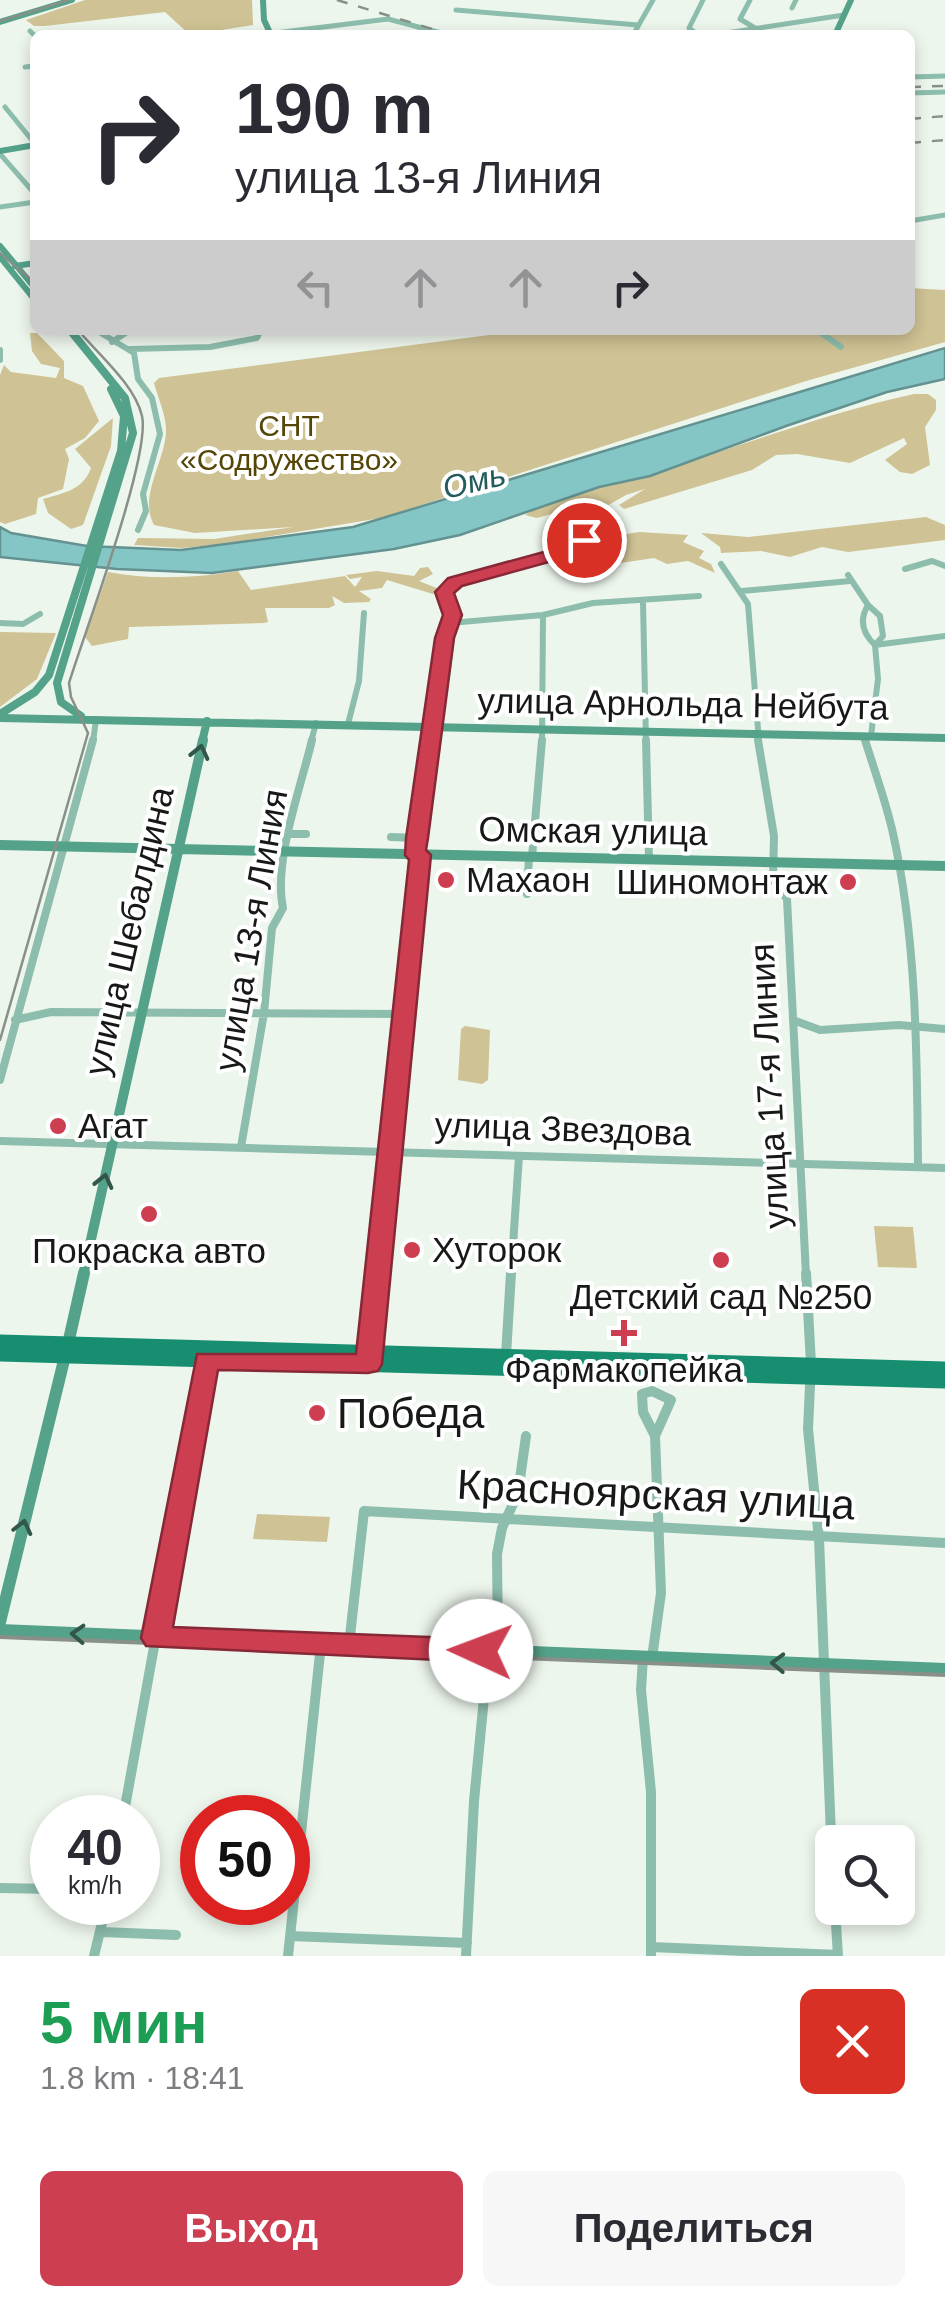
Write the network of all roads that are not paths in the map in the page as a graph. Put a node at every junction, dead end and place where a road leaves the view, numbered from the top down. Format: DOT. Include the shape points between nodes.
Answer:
graph roads {
  1 [pos="61,0"];
  2 [pos="72,0"];
  3 [pos="263,0"];
  4 [pos="653,0"];
  5 [pos="704,0"];
  6 [pos="750,0"];
  7 [pos="796,0"];
  8 [pos="848,0"];
  9 [pos="462,3"];
  10 [pos="792,8"];
  11 [pos="844,14"];
  12 [pos="0,20"];
  13 [pos="638,24"];
  14 [pos="754,28"];
  15 [pos="270,30"];
  16 [pos="304,30"];
  17 [pos="431,30"];
  18 [pos="636,30"];
  19 [pos="691,30"];
  20 [pos="742,30"];
  21 [pos="837,30"];
  22 [pos="30,66"];
  23 [pos="25,67"];
  24 [pos="945,76"];
  25 [pos="915,77"];
  26 [pos="945,92"];
  27 [pos="915,93"];
  28 [pos="5,106"];
  29 [pos="30,138"];
  30 [pos="30,146"];
  31 [pos="0,152"];
  32 [pos="30,188"];
  33 [pos="30,203"];
  34 [pos="0,208"];
  35 [pos="945,214"];
  36 [pos="915,220"];
  37 [pos="0,246"];
  38 [pos="0,257"];
  39 [pos="9,267"];
  40 [pos="30,284"];
  41 [pos="30,294"];
  42 [pos="65,335"];
  43 [pos="74,335"];
  44 [pos="103,335"];
  45 [pos="122,335"];
  46 [pos="258,335"];
  47 [pos="824,335"];
  48 [pos="112,342"];
  49 [pos="841,347"];
  50 [pos="130,349"];
  51 [pos="0,350"];
  52 [pos="0,360"];
  53 [pos="138,530"];
  54 [pos="584,540"];
  55 [pos="720,564"];
  56 [pos="945,566"];
  57 [pos="905,569"];
  58 [pos="742,591"];
  59 [pos="699,596"];
  60 [pos="643,602"];
  61 [pos="868,605"];
  62 [pos="75,612"];
  63 [pos="364,612"];
  64 [pos="40,614"];
  65 [pos="544,616"];
  66 [pos="450,622"];
  67 [pos="0,624"];
  68 [pos="945,636"];
  69 [pos="875,644"];
  70 [pos="0,716"];
  71 [pos="94,720"];
  72 [pos="207,721"];
  73 [pos="316,723"];
  74 [pos="348,724"];
  75 [pos="434,725"];
  76 [pos="541,727"];
  77 [pos="647,730"];
  78 [pos="757,732"];
  79 [pos="868,736"];
  80 [pos="945,738"];
  81 [pos="289,834"];
  82 [pos="306,834"];
  83 [pos="390,838"];
  84 [pos="417,838"];
  85 [pos="0,846"];
  86 [pos="62,847"];
  87 [pos="178,850"];
  88 [pos="286,853"];
  89 [pos="418,855"];
  90 [pos="531,857"];
  91 [pos="649,860"];
  92 [pos="772,862"];
  93 [pos="898,864"];
  94 [pos="945,866"];
  95 [pos="527,894"];
  96 [pos="264,1014"];
  97 [pos="406,1014"];
  98 [pos="140,1015"];
  99 [pos="15,1020"];
  100 [pos="793,1020"];
  101 [pos="917,1028"];
  102 [pos="945,1029"];
  103 [pos="0,1080"];
  104 [pos="0,1141"];
  105 [pos="112,1144"];
  106 [pos="242,1147"];
  107 [pos="392,1152"];
  108 [pos="520,1156"];
  109 [pos="801,1164"];
  110 [pos="918,1167"];
  111 [pos="945,1168"];
  112 [pos="0,1342"];
  113 [pos="66,1350"];
  114 [pos="0,1354"];
  115 [pos="207,1354"];
  116 [pos="506,1355"];
  117 [pos="369,1358"];
  118 [pos="945,1369"];
  119 [pos="810,1370"];
  120 [pos="945,1381"];
  121 [pos="526,1436"];
  122 [pos="655,1436"];
  123 [pos="509,1518"];
  124 [pos="656,1528"];
  125 [pos="819,1536"];
  126 [pos="945,1543"];
  127 [pos="0,1626"];
  128 [pos="156,1638"];
  129 [pos="320,1644"];
  130 [pos="350,1646"];
  131 [pos="481,1651"];
  132 [pos="498,1652"];
  133 [pos="647,1657"];
  134 [pos="822,1664"];
  135 [pos="945,1669"];
  136 [pos="127,1795"];
  137 [pos="830,1825"];
  138 [pos="0,1888"];
  139 [pos="30,1889"];
  140 [pos="103,1925"];
  141 [pos="836,1925"];
  142 [pos="102,1932"];
  143 [pos="176,1935"];
  144 [pos="290,1936"];
  145 [pos="466,1950"];
  146 [pos="651,1952"];
  147 [pos="838,1955"];
  148 [pos="94,1956"];
  149 [pos="288,1956"];
  1 -- 12 [label="main road"];
  2 -- 12 [label="main road"];
  3 -- 15 [label="main road"];
  4 -- 13 [label="street"];
  5 -- 19 [label="street"];
  6 -- 14 [label="street" via="740,18"];
  7 -- 10 [label="street"];
  8 -- 11 [label="main road"];
  9 -- 13 [label="street" via="456,10"];
  11 -- 14 [label="street"];
  11 -- 21 [label="main road"];
  13 -- 18 [label="street"];
  14 -- 20 [label="street"];
  16 -- 17 [label="street" via="394,19"];
  22 -- 23 [label="street"];
  24 -- 25 [label="street"];
  26 -- 27 [label="street"];
  28 -- 29 [label="street"];
  30 -- 31 [label="main road"];
  31 -- 32 [label="street"];
  33 -- 34 [label="street"];
  35 -- 36 [label="street"];
  37 -- 39 [label="main road"];
  38 -- 39 [label="main road"];
  39 -- 40 [label="main road"];
  39 -- 41 [label="main road"];
  42 -- 62 [label="main road" via="118,399 125,433"];
  43 -- 62 [label="main road" via="125,398 133,433"];
  44 -- 48 [label="street"];
  45 -- 48 [label="street"];
  46 -- 50 [label="street" via="185,349"];
  47 -- 49 [label="street"];
  48 -- 50 [label="street"];
  50 -- 53 [label="street" via="160,434"];
  51 -- 52 [label="street"];
  54 -- 66 [label="street" via="568,551 455,582 445,592"];
  55 -- 58 [label="street, улица 17-я Линия"];
  56 -- 57 [label="street" via="932,561"];
  58 -- 61 [label="street" via="849,578"];
  58 -- 78 [label="street, улица 17-я Линия" via="754,654"];
  59 -- 60 [label="street"];
  60 -- 65 [label="street" via="593,603"];
  60 -- 77 [label="street"];
  61 -- 69 [label="street" via="864,636"];
  61 -- 69 [label="street" via="882,626"];
  62 -- 70 [label="main road" via="49,675"];
  62 -- 71 [label="main road" via="56,693 70,711"];
  63 -- 74 [label="street"];
  64 -- 67 [label="street" via="23,624"];
  65 -- 66 [label="street"];
  65 -- 76 [label="street"];
  66 -- 75 [label="street"];
  68 -- 69 [label="street"];
  69 -- 79 [label="street" via="878,679"];
  70 -- 71 [label="main road, улица Арнольда Нейбута"];
  71 -- 72 [label="main road, улица Арнольда Нейбута"];
  71 -- 86 [label="street"];
  72 -- 73 [label="main road, улица Арнольда Нейбута"];
  87 -- 72 [label="main road, улица Шебалдина, one-way"];
  73 -- 74 [label="main road, улица Арнольда Нейбута"];
  73 -- 81 [label="street, улица 13-я Линия"];
  74 -- 75 [label="main road, улица Арнольда Нейбута"];
  75 -- 76 [label="main road, улица Арнольда Нейбута"];
  75 -- 84 [label="street"];
  76 -- 77 [label="main road, улица Арнольда Нейбута"];
  76 -- 90 [label="street"];
  77 -- 78 [label="main road, улица Арнольда Нейбута"];
  77 -- 91 [label="street"];
  78 -- 79 [label="main road, улица Арнольда Нейбута"];
  78 -- 92 [label="street, улица 17-я Линия"];
  79 -- 80 [label="main road, улица Арнольда Нейбута"];
  79 -- 93 [label="street"];
  81 -- 82 [label="street"];
  81 -- 88 [label="street, улица 13-я Линия"];
  83 -- 84 [label="street"];
  84 -- 89 [label="street"];
  85 -- 86 [label="main road, Омская улица"];
  86 -- 87 [label="main road, Омская улица"];
  86 -- 99 [label="street"];
  87 -- 88 [label="main road, Омская улица"];
  87 -- 98 [label="main road, улица Шебалдина"];
  88 -- 89 [label="main road, Омская улица"];
  88 -- 96 [label="street, улица 13-я Линия"];
  89 -- 90 [label="main road, Омская улица"];
  89 -- 97 [label="street"];
  90 -- 91 [label="main road, Омская улица"];
  90 -- 95 [label="street"];
  91 -- 92 [label="main road, Омская улица"];
  92 -- 93 [label="main road, Омская улица"];
  92 -- 100 [label="street, улица 17-я Линия" via="773,880 786,899"];
  93 -- 94 [label="main road, Омская улица"];
  93 -- 101 [label="street"];
  96 -- 97 [label="street"];
  96 -- 98 [label="street"];
  96 -- 106 [label="street, улица 13-я Линия"];
  97 -- 107 [label="street"];
  98 -- 99 [label="street" via="50,1012"];
  98 -- 105 [label="main road, улица Шебалдина"];
  99 -- 103 [label="street"];
  100 -- 101 [label="street" via="820,1030"];
  100 -- 109 [label="street, улица 17-я Линия"];
  101 -- 102 [label="street"];
  101 -- 110 [label="street"];
  104 -- 105 [label="street, улица Звездова"];
  105 -- 106 [label="street, улица Звездова"];
  113 -- 105 [label="main road, улица Шебалдина, one-way"];
  106 -- 107 [label="street, улица Звездова"];
  107 -- 108 [label="street, улица Звездова"];
  107 -- 117 [label="street"];
  108 -- 109 [label="street, улица Звездова"];
  108 -- 116 [label="street"];
  109 -- 110 [label="street, улица Звездова"];
  109 -- 119 [label="street, улица 17-я Линия"];
  110 -- 111 [label="street, улица Звездова"];
  112 -- 113 [label="main road"];
  113 -- 114 [label="main road"];
  113 -- 115 [label="main road"];
  127 -- 113 [label="main road, улица Шебалдина, one-way"];
  115 -- 117 [label="main road"];
  115 -- 128 [label="street"];
  116 -- 117 [label="main road"];
  116 -- 119 [label="main road"];
  117 -- 119 [label="main road"];
  118 -- 119 [label="main road"];
  119 -- 120 [label="main road"];
  119 -- 125 [label="street, улица 17-я Линия" via="806,1420"];
  121 -- 123 [label="street"];
  122 -- 124 [label="street"];
  123 -- 124 [label="street, Красноярская улица"];
  123 -- 130 [label="street, Красноярская улица" via="364,1511"];
  123 -- 132 [label="street" via="497,1554"];
  124 -- 125 [label="street, Красноярская улица"];
  124 -- 133 [label="street" via="660,1593"];
  125 -- 126 [label="street, Красноярская улица"];
  125 -- 134 [label="street, улица 17-я Линия"];
  128 -- 127 [label="main road, one-way"];
  128 -- 129 [label="main road"];
  128 -- 136 [label="street"];
  129 -- 130 [label="main road"];
  129 -- 144 [label="street"];
  130 -- 131 [label="main road"];
  131 -- 132 [label="main road"];
  131 -- 145 [label="street" via="486,1676"];
  132 -- 133 [label="main road"];
  134 -- 133 [label="main road, one-way"];
  133 -- 146 [label="street" via="641,1688 650,1730"];
  134 -- 135 [label="main road"];
  134 -- 137 [label="street, улица 17-я Линия"];
  138 -- 139 [label="street"];
  140 -- 142 [label="street"];
  141 -- 147 [label="street"];
  142 -- 143 [label="street"];
  142 -- 148 [label="street"];
  144 -- 145 [label="street"];
  144 -- 149 [label="street"];
  146 -- 147 [label="street"];
}
